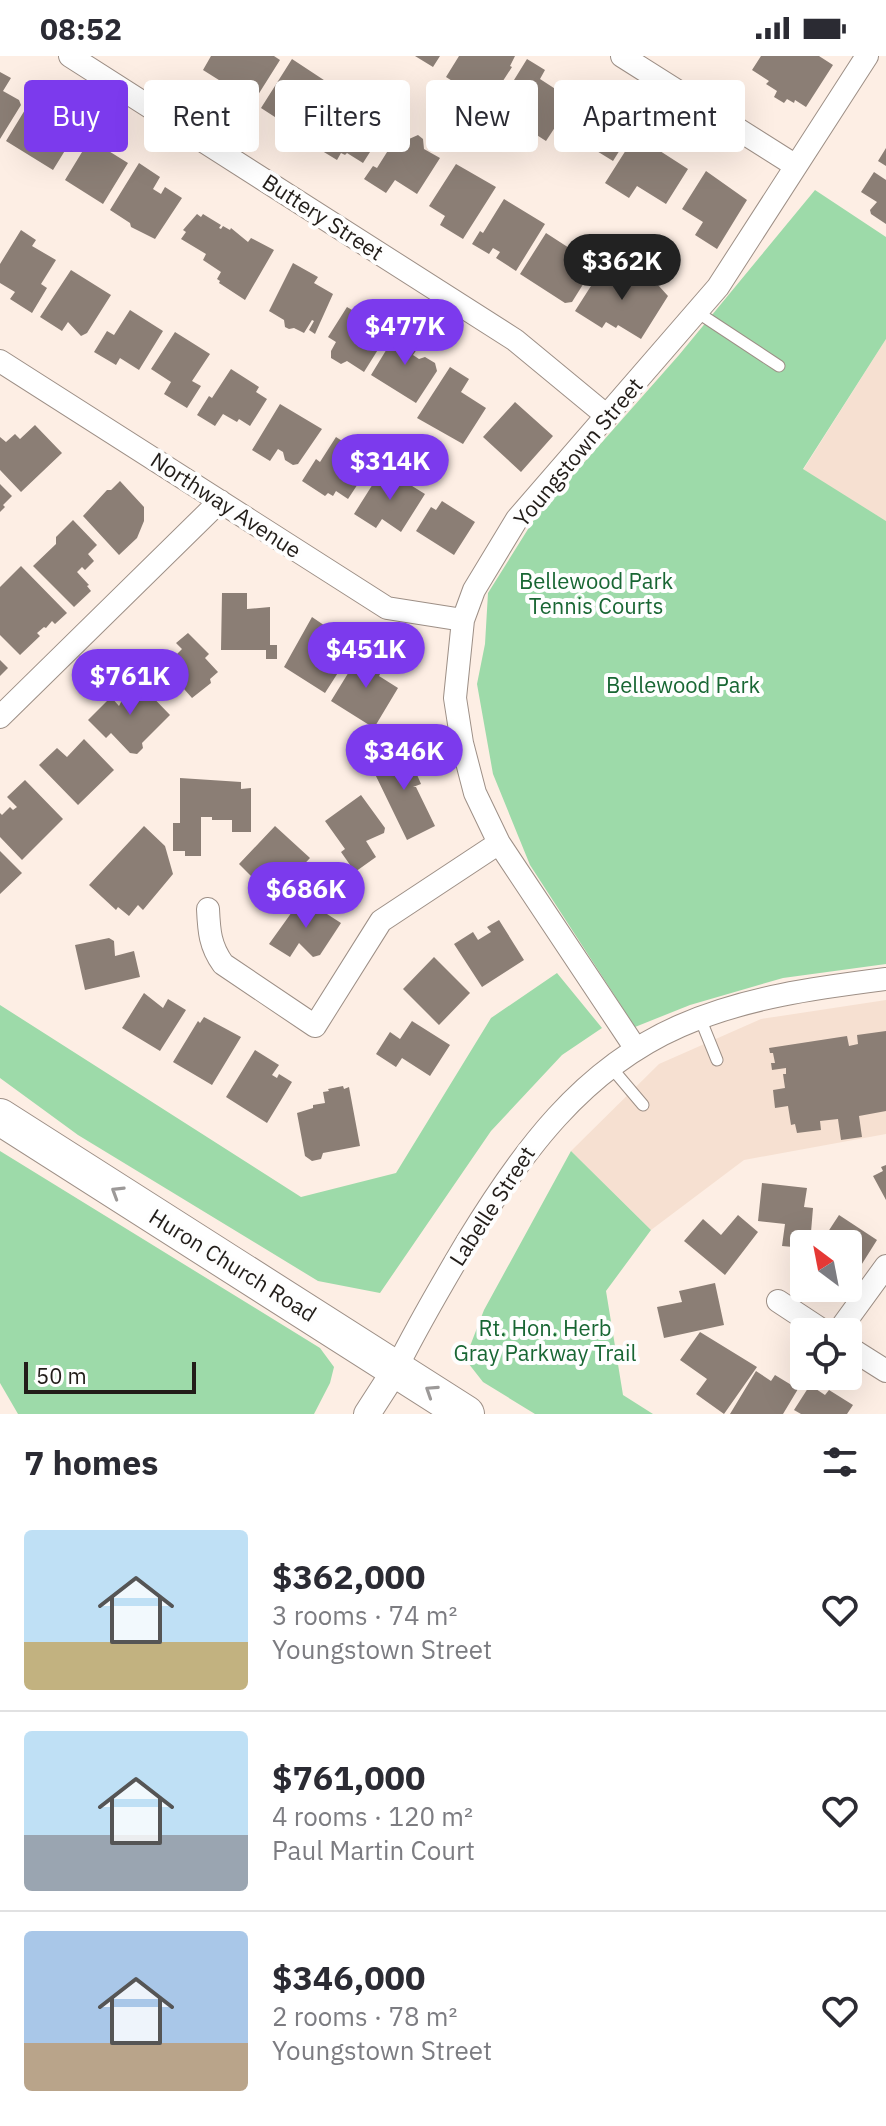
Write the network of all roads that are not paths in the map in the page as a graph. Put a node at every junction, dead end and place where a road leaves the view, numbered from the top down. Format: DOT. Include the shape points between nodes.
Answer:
graph roads {
  1 [pos="70,56"];
  2 [pos="622,56"];
  3 [pos="867,56"];
  4 [pos="796,166"];
  5 [pos="697,312"];
  6 [pos="0,361"];
  7 [pos="779,366"];
  8 [pos="607,416"];
  9 [pos="220,501"];
  10 [pos="463,620"];
  11 [pos="0,717"];
  12 [pos="499,843"];
  13 [pos="208,909"];
  14 [pos="886,979"];
  15 [pos="700,1018"];
  16 [pos="636,1049"];
  17 [pos="717,1060"];
  18 [pos="610,1066"];
  19 [pos="643,1105"];
  20 [pos="0,1117"];
  21 [pos="886,1266"];
  22 [pos="778,1301"];
  23 [pos="804,1318"];
  24 [pos="848,1318"];
  25 [pos="862,1356"];
  26 [pos="396,1369"];
  27 [pos="886,1371"];
  28 [pos="367,1414"];
  29 [pos="466,1414"];
  1 -- 8 [label="street, Buttery Street" via="515,340"];
  2 -- 4 [label="street"];
  3 -- 4 [label="street, Youngstown Street"];
  4 -- 5 [label="street, Youngstown Street"];
  5 -- 7 [label="lane"];
  5 -- 8 [label="street, Youngstown Street"];
  6 -- 9 [label="street, Northway Avenue"];
  8 -- 10 [label="street, Youngstown Street" via="517,519 474,590"];
  9 -- 10 [label="street, Northway Avenue" via="387,608"];
  9 -- 11 [label="street"];
  10 -- 12 [label="street, Youngstown Street" via="455,698 462,743 475,793"];
  12 -- 13 [label="street" via="381,921 315,1026 223,964 209,936"];
  12 -- 16 [label="street, Youngstown Street"];
  14 -- 15 [label="street, Labelle Street" via="762,998"];
  15 -- 16 [label="street, Labelle Street"];
  15 -- 17 [label="lane"];
  16 -- 18 [label="street, Labelle Street"];
  18 -- 19 [label="lane"];
  18 -- 26 [label="street, Labelle Street" via="557,1116 505,1180"];
  26 -- 20 [label="highway, Huron Church Road, one-way"];
  21 -- 24 [label="street"];
  22 -- 23 [label="street"];
  25 -- 27 [label="street"];
  26 -- 28 [label="street"];
  29 -- 26 [label="highway, Huron Church Road, one-way"];
}
